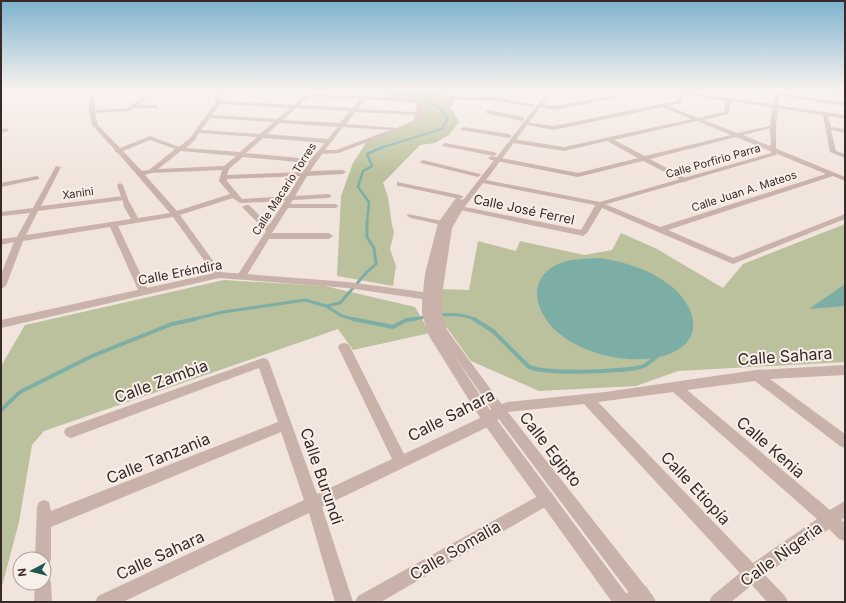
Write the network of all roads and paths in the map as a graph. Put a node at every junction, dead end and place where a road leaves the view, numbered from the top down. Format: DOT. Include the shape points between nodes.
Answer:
graph roads {
  1 [pos="93,118"];
  2 [pos="206,118"];
  3 [pos="246,118"];
  4 [pos="348,118"];
  5 [pos="417,118"];
  6 [pos="510,118"];
  7 [pos="527,118"];
  8 [pos="602,118"];
  9 [pos="700,118"];
  10 [pos="774,118"];
  11 [pos="826,118"];
  12 [pos="696,119"];
  13 [pos="279,120"];
  14 [pos="524,122"];
  15 [pos="343,125"];
  16 [pos="773,126"];
  17 [pos="828,128"];
  18 [pos="463,129"];
  19 [pos="399,130"];
  20 [pos="196,131"];
  21 [pos="845,131"];
  22 [pos="735,135"];
  23 [pos="261,136"];
  24 [pos="511,138"];
  25 [pos="608,139"];
  26 [pos="329,142"];
  27 [pos="445,145"];
  28 [pos="180,149"];
  29 [pos="774,150"];
  30 [pos="117,151"];
  31 [pos="320,152"];
  32 [pos="241,154"];
  33 [pos="845,156"];
  34 [pos="495,157"];
  35 [pos="643,158"];
  36 [pos="313,161"];
  37 [pos="423,162"];
  38 [pos="58,167"];
  39 [pos="226,168"];
  40 [pos="151,171"];
  41 [pos="343,172"];
  42 [pos="140,174"];
  43 [pos="305,174"];
  44 [pos="833,174"];
  45 [pos="223,177"];
  46 [pos="37,178"];
  47 [pos="480,178"];
  48 [pos="845,179"];
  49 [pos="685,180"];
  50 [pos="400,184"];
  51 [pos="1,185"];
  52 [pos="120,185"];
  53 [pos="328,196"];
  54 [pos="460,197"];
  55 [pos="290,198"];
  56 [pos="126,201"];
  57 [pos="240,201"];
  58 [pos="600,204"];
  59 [pos="285,206"];
  60 [pos="335,206"];
  61 [pos="460,208"];
  62 [pos="34,210"];
  63 [pos="1,214"];
  64 [pos="174,214"];
  65 [pos="411,216"];
  66 [pos="845,216"];
  67 [pos="136,220"];
  68 [pos="442,223"];
  69 [pos="113,224"];
  70 [pos="662,229"];
  71 [pos="268,234"];
  72 [pos="329,236"];
  73 [pos="20,239"];
  74 [pos="1,242"];
  75 [pos="219,275"];
  76 [pos="242,276"];
  77 [pos="3,277"];
  78 [pos="1,286"];
  79 [pos="144,292"];
  80 [pos="427,297"];
  81 [pos="437,298"];
  82 [pos="432,313"];
  83 [pos="1,324"];
  84 [pos="344,347"];
  85 [pos="263,362"];
  86 [pos="843,371"];
  87 [pos="756,375"];
  88 [pos="675,386"];
  89 [pos="587,399"];
  90 [pos="494,415"];
  91 [pos="285,425"];
  92 [pos="70,432"];
  93 [pos="845,442"];
  94 [pos="400,461"];
  95 [pos="546,498"];
  96 [pos="313,503"];
  97 [pos="845,508"];
  98 [pos="829,519"];
  99 [pos="845,533"];
  100 [pos="43,551"];
  101 [pos="752,574"];
  102 [pos="43,591"];
  103 [pos="639,599"];
  104 [pos="43,602"];
  105 [pos="104,602"];
  106 [pos="344,602"];
  107 [pos="364,602"];
  108 [pos="622,602"];
  109 [pos="718,602"];
  110 [pos="779,602"];
  1 -- 30 [label="street" via="94,125"];
  2 -- 20 [label="street"];
  3 -- 13 [label="street"];
  4 -- 15 [label="street, Calle Macario Torres"];
  5 -- 19 [label="street" via="416,122"];
  6 -- 14 [label="street"];
  7 -- 14 [label="street"];
  8 -- 14 [label="street" via="554,128"];
  9 -- 12 [label="street"];
  10 -- 16 [label="street, Calle Porfirio Parra"];
  11 -- 17 [label="street"];
  12 -- 22 [label="street"];
  12 -- 25 [label="street"];
  13 -- 15 [label="street"];
  13 -- 23 [label="street"];
  14 -- 24 [label="street"];
  15 -- 19 [label="street"];
  15 -- 26 [label="street, Calle Macario Torres"];
  16 -- 22 [label="street"];
  16 -- 29 [label="street, Calle Porfirio Parra"];
  17 -- 21 [label="street"];
  17 -- 33 [label="street" via="832,152"];
  18 -- 24 [label="street"];
  19 -- 31 [label="street" via="337,152"];
  20 -- 23 [label="street"];
  20 -- 28 [label="street" via="193,139"];
  22 -- 29 [label="street"];
  22 -- 35 [label="street"];
  23 -- 26 [label="street"];
  23 -- 32 [label="street"];
  24 -- 25 [label="street" via="564,149"];
  24 -- 34 [label="street"];
  25 -- 35 [label="street"];
  26 -- 31 [label="street, Calle Macario Torres"];
  27 -- 34 [label="street"];
  28 -- 30 [label="street" via="150,138"];
  28 -- 32 [label="street"];
  28 -- 40 [label="street"];
  29 -- 44 [label="street"];
  29 -- 49 [label="street, Calle Porfirio Parra" via="774,154 770,156"];
  30 -- 42 [label="street"];
  31 -- 36 [label="street, Calle Macario Torres"];
  32 -- 36 [label="street"];
  32 -- 39 [label="street"];
  34 -- 35 [label="street" via="578,175"];
  34 -- 47 [label="street"];
  35 -- 49 [label="street"];
  36 -- 43 [label="street, Calle Macario Torres"];
  37 -- 47 [label="street"];
  38 -- 62 [label="street"];
  39 -- 40 [label="street"];
  39 -- 45 [label="street"];
  40 -- 42 [label="street"];
  41 -- 43 [label="street"];
  42 -- 64 [label="street"];
  43 -- 45 [label="street"];
  43 -- 55 [label="street, Calle Macario Torres"];
  44 -- 48 [label="street"];
  44 -- 70 [label="street, Calle Juan A. Mateos"];
  45 -- 57 [label="street" via="223,182"];
  46 -- 51 [label="street"];
  47 -- 54 [label="street"];
  47 -- 58 [label="street"];
  47 -- 61 [label="street"];
  49 -- 58 [label="street, Calle Porfirio Parra"];
  50 -- 54 [label="street"];
  52 -- 56 [label="street"];
  53 -- 55 [label="street"];
  54 -- 68 [label="street"];
  55 -- 57 [label="street"];
  55 -- 59 [label="street, Calle Macario Torres"];
  56 -- 62 [label="street, Xanini"];
  56 -- 67 [label="street"];
  57 -- 64 [label="street"];
  57 -- 71 [label="street"];
  58 -- 61 [label="street, Calle José Ferrel" via="583,233"];
  58 -- 70 [label="street"];
  59 -- 60 [label="street"];
  59 -- 71 [label="street, Calle Macario Torres"];
  61 -- 81 [label="street" via="448,228"];
  62 -- 63 [label="street, Xanini"];
  62 -- 73 [label="street"];
  64 -- 67 [label="street"];
  64 -- 75 [label="street"];
  65 -- 68 [label="street"];
  66 -- 70 [label="street" via="733,261"];
  67 -- 69 [label="street"];
  68 -- 80 [label="street"];
  69 -- 73 [label="street"];
  69 -- 79 [label="street"];
  71 -- 72 [label="street"];
  71 -- 76 [label="street, Calle Macario Torres"];
  73 -- 74 [label="street"];
  73 -- 77 [label="street"];
  75 -- 76 [label="street, Calle Eréndira"];
  75 -- 79 [label="street, Calle Eréndira"];
  76 -- 80 [label="street, Calle Eréndira" via="348,285"];
  77 -- 78 [label="street"];
  79 -- 83 [label="street, Calle Eréndira"];
  80 -- 81 [label="street, Calle Eréndira"];
  80 -- 82 [label="street"];
  81 -- 82 [label="street"];
  82 -- 90 [label="street, Calle Egipto" via="438,332"];
  84 -- 94 [label="street"];
  85 -- 91 [label="street, Calle Burundi"];
  85 -- 92 [label="street, Calle Zambia"];
  86 -- 87 [label="street, Calle Sahara"];
  87 -- 88 [label="street, Calle Sahara"];
  87 -- 93 [label="street"];
  88 -- 89 [label="street, Calle Sahara"];
  88 -- 98 [label="street, Calle Kenia"];
  89 -- 90 [label="street, Calle Sahara" via="508,407"];
  89 -- 101 [label="street, Calle Etiopía"];
  90 -- 94 [label="street, Calle Sahara"];
  90 -- 95 [label="street, Calle Egipto"];
  90 -- 103 [label="street, Calle Egipto"];
  91 -- 96 [label="street, Calle Burundi"];
  91 -- 100 [label="street, Calle Tanzania" via="44,514"];
  94 -- 96 [label="street, Calle Sahara"];
  95 -- 107 [label="street, Calle Somalia"];
  95 -- 108 [label="street, Calle Egipto"];
  96 -- 105 [label="street, Calle Sahara"];
  96 -- 106 [label="street, Calle Burundi"];
  97 -- 98 [label="street, Calle Nigeria"];
  98 -- 99 [label="street, Calle Kenia"];
  98 -- 101 [label="street, Calle Nigeria"];
  101 -- 109 [label="street, Calle Nigeria"];
  101 -- 110 [label="street, Calle Etiopía"];
  102 -- 104 [label="street"];
}
